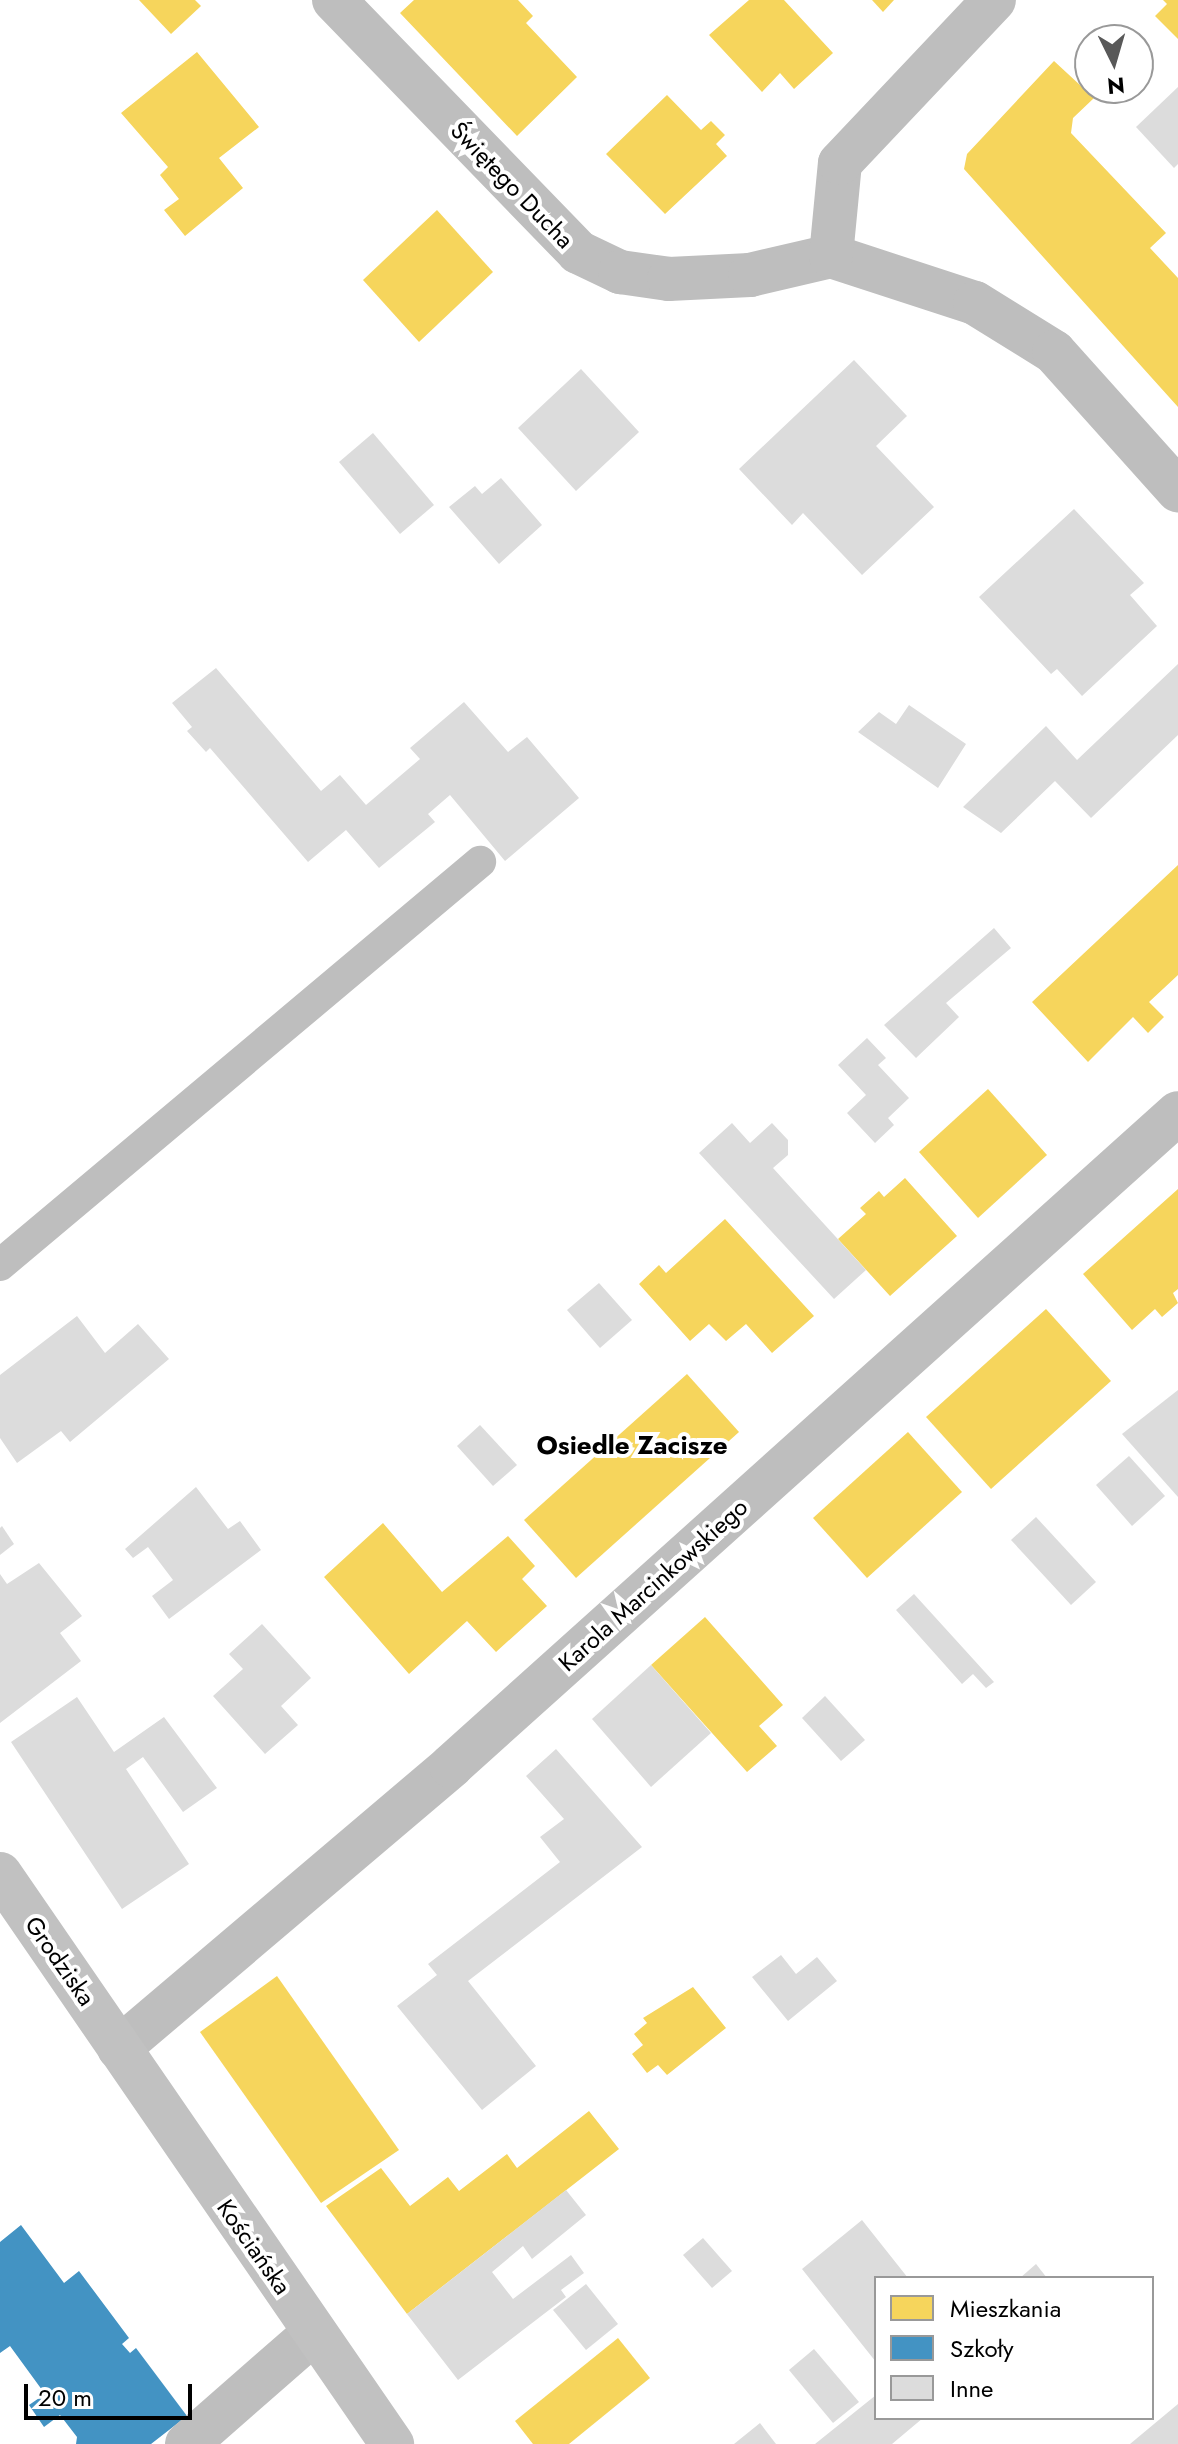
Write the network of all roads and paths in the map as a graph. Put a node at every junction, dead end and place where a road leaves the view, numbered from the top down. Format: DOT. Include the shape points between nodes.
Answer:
graph roads {
  1 [pos="334,0"];
  2 [pos="994,0"];
  3 [pos="831,256"];
  4 [pos="1178,490"];
  5 [pos="480,862"];
  6 [pos="1178,1113"];
  7 [pos="0,1265"];
  8 [pos="0,1874"];
  9 [pos="119,2048"];
  10 [pos="314,2333"];
  11 [pos="187,2444"];
  12 [pos="392,2444"];
  1 -- 3 [label="street, Świętego Ducha" via="578,252 620,272 669,279 750,275"];
  2 -- 3 [label="street" via="840,163"];
  3 -- 4 [label="street" via="975,303 1054,352"];
  5 -- 7 [label="lane"];
  6 -- 9 [label="street, Karola Marcinkowskiego" via="463,1756"];
  8 -- 9 [label="main road, Grodziska"];
  9 -- 10 [label="main road, Kościańska"];
  10 -- 11 [label="street"];
  10 -- 12 [label="main road, Kościańska"];
}
